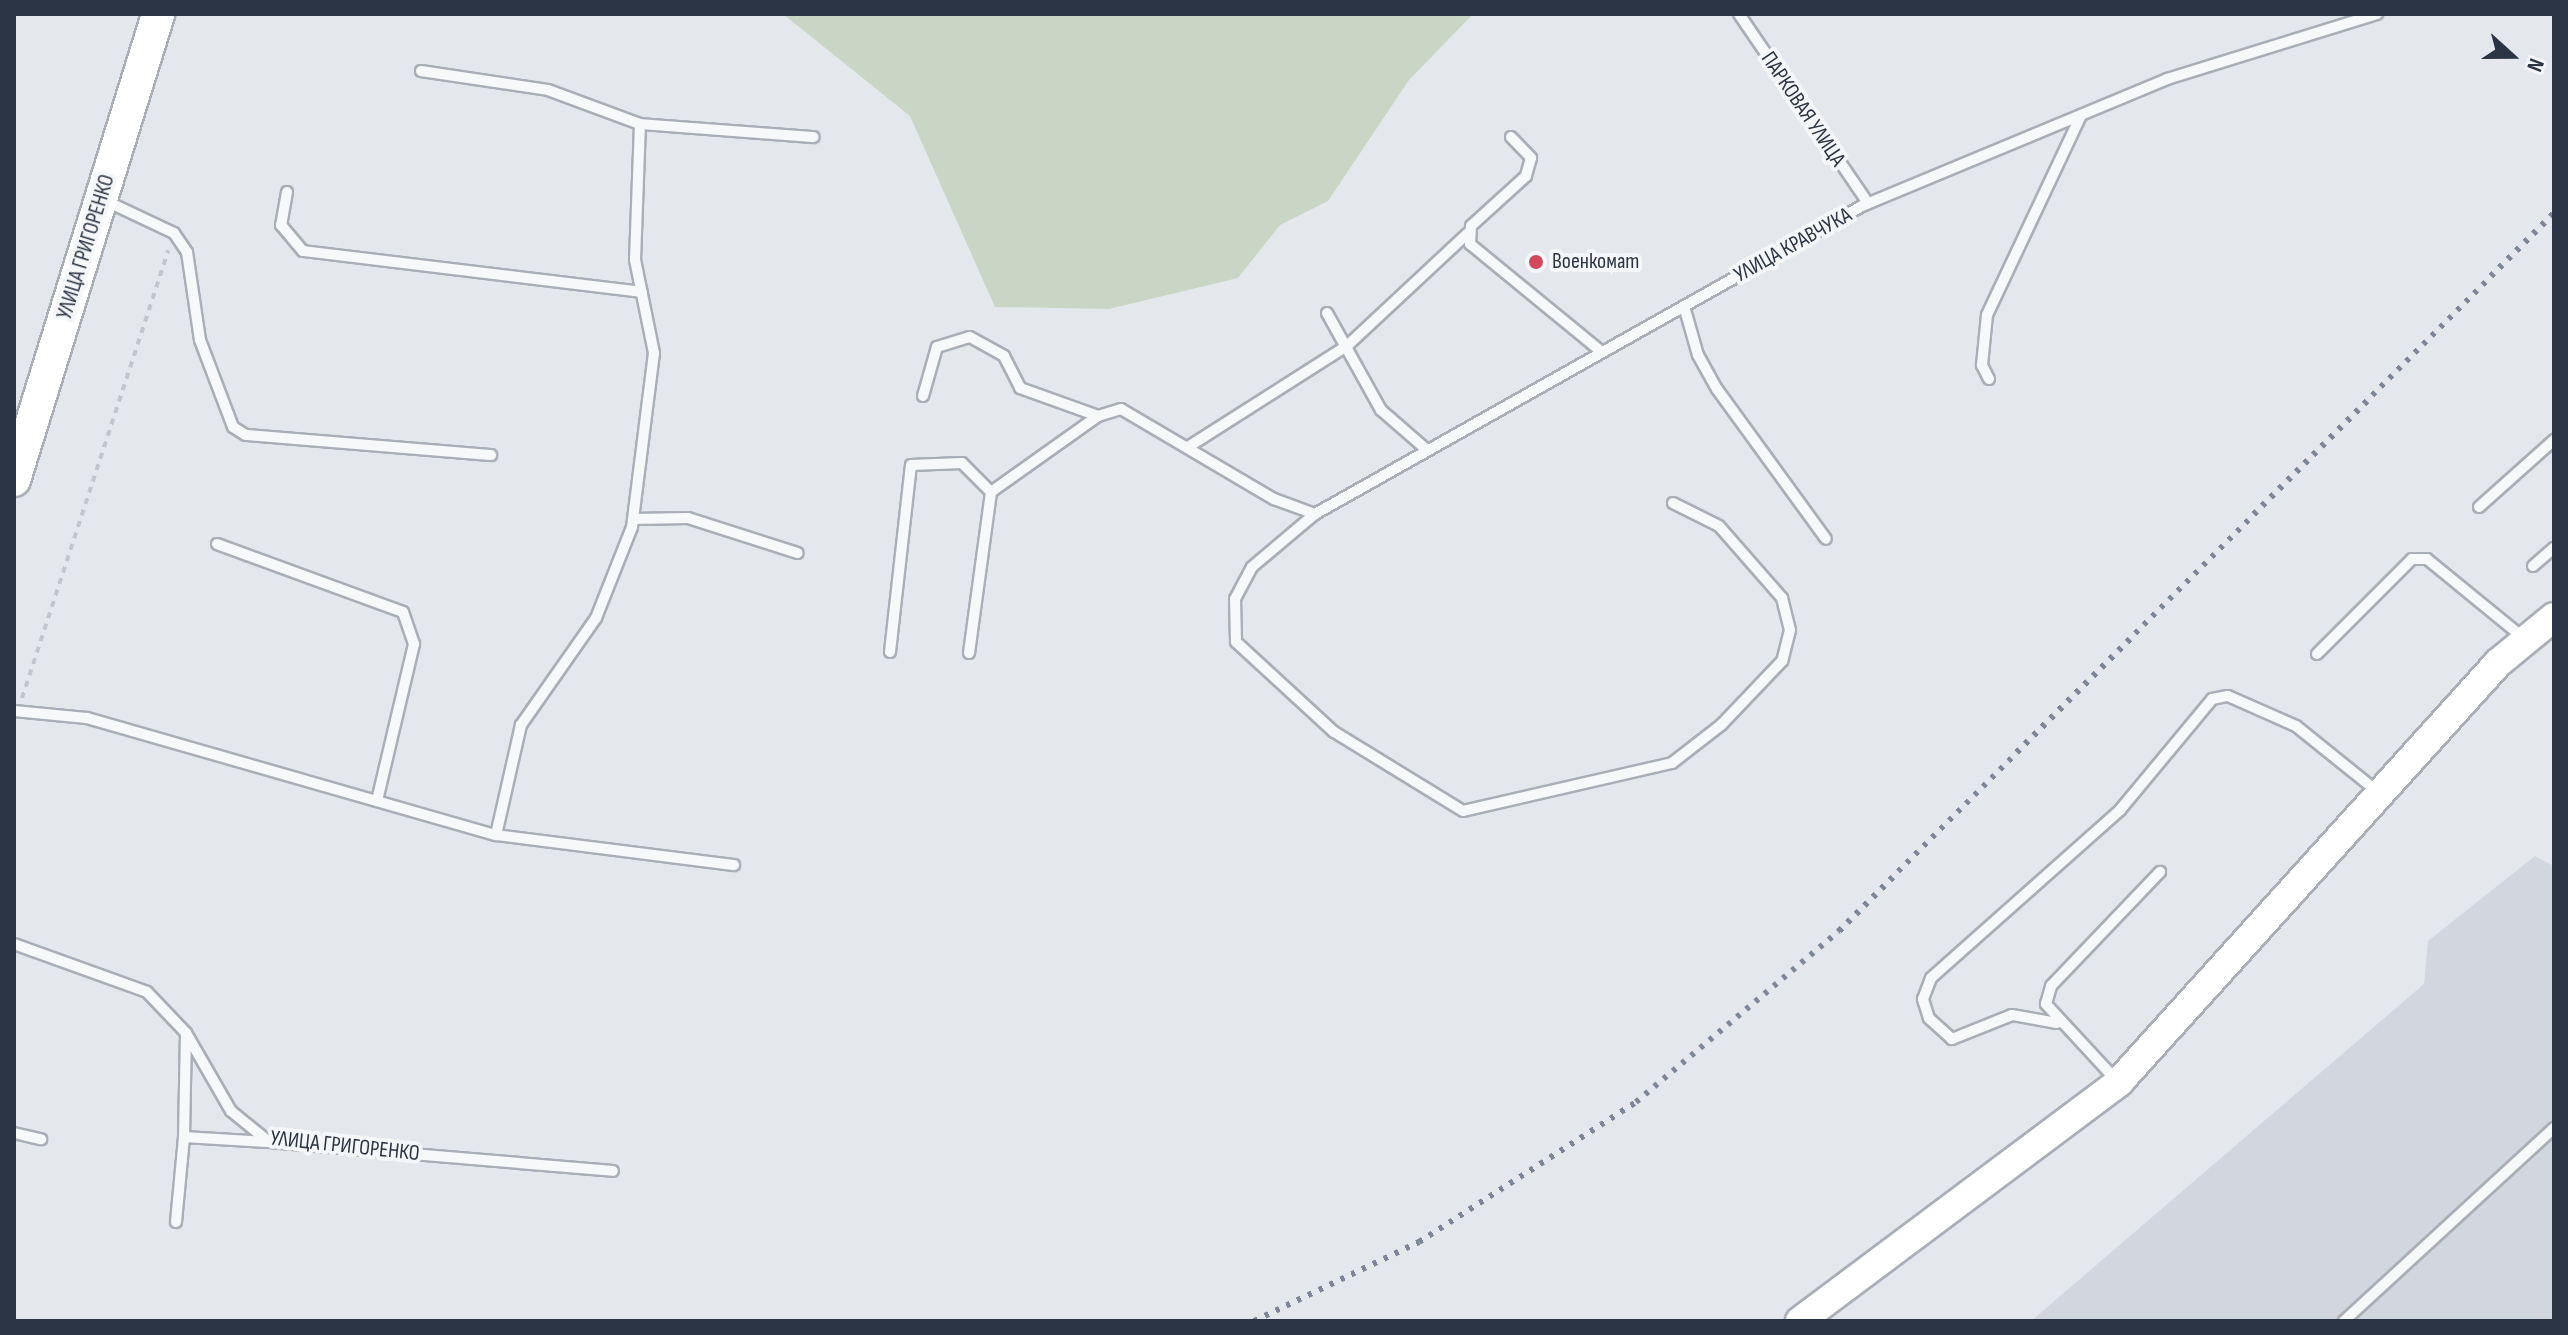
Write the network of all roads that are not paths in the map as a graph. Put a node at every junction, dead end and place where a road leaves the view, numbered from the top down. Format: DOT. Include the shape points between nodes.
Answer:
graph roads {
  1 [pos="158,14"];
  2 [pos="1739,14"];
  3 [pos="2377,14"];
  4 [pos="421,71"];
  5 [pos="2081,115"];
  6 [pos="640,124"];
  7 [pos="814,137"];
  8 [pos="1511,137"];
  9 [pos="287,192"];
  10 [pos="101,198"];
  11 [pos="1868,203"];
  12 [pos="1467,234"];
  13 [pos="642,292"];
  14 [pos="1684,306"];
  15 [pos="1327,313"];
  16 [pos="1348,345"];
  17 [pos="1602,352"];
  18 [pos="1989,379"];
  19 [pos="923,396"];
  20 [pos="1098,416"];
  21 [pos="2554,440"];
  22 [pos="1188,447"];
  23 [pos="1427,450"];
  24 [pos="491,455"];
  25 [pos="14,480"];
  26 [pos="991,492"];
  27 [pos="1673,503"];
  28 [pos="2479,507"];
  29 [pos="1315,514"];
  30 [pos="634,519"];
  31 [pos="1826,539"];
  32 [pos="217,544"];
  33 [pos="2554,548"];
  34 [pos="798,553"];
  35 [pos="2533,566"];
  36 [pos="2554,617"];
  37 [pos="2526,640"];
  38 [pos="890,652"];
  39 [pos="969,653"];
  40 [pos="2317,654"];
  41 [pos="16,711"];
  42 [pos="2382,796"];
  43 [pos="377,801"];
  44 [pos="496,835"];
  45 [pos="734,865"];
  46 [pos="2160,872"];
  47 [pos="14,944"];
  48 [pos="2057,1023"];
  49 [pos="186,1033"];
  50 [pos="2119,1082"];
  51 [pos="2554,1128"];
  52 [pos="14,1133"];
  53 [pos="184,1137"];
  54 [pos="41,1139"];
  55 [pos="269,1142"];
  56 [pos="613,1171"];
  57 [pos="176,1222"];
  58 [pos="1800,1321"];
  59 [pos="2344,1321"];
  1 -- 10 [label="main road, УЛИЦА ГРИГОРЕНКО"];
  2 -- 11 [label="lane, ПАРКОВАЯ УЛИЦА"];
  3 -- 5 [label="lane, УЛИЦА КРАВЧУКА" via="2167,79"];
  4 -- 6 [label="lane" via="548,90"];
  5 -- 11 [label="lane, УЛИЦА КРАВЧУКА"];
  5 -- 18 [label="lane" via="1987,315 1982,365"];
  6 -- 7 [label="lane"];
  6 -- 13 [label="lane" via="633,179"];
  8 -- 12 [label="lane" via="1531,158 1526,176"];
  9 -- 13 [label="lane" via="281,225 303,251"];
  10 -- 24 [label="lane" via="174,233 187,252 200,340 233,427 246,435"];
  10 -- 25 [label="main road, УЛИЦА ГРИГОРЕНКО"];
  11 -- 14 [label="lane, УЛИЦА КРАВЧУКА"];
  12 -- 16 [label="lane"];
  12 -- 17 [label="lane" via="1479,253"];
  13 -- 30 [label="lane" via="654,353"];
  14 -- 17 [label="lane, УЛИЦА КРАВЧУКА"];
  14 -- 31 [label="lane" via="1698,355 1717,389"];
  15 -- 16 [label="lane"];
  16 -- 22 [label="lane"];
  16 -- 23 [label="lane" via="1381,410"];
  17 -- 23 [label="lane, УЛИЦА КРАВЧУКА"];
  19 -- 20 [label="lane" via="937,347 970,337 1004,356 1020,388"];
  20 -- 22 [label="lane" via="1121,409"];
  20 -- 26 [label="lane"];
  21 -- 28 [label="lane"];
  22 -- 29 [label="lane" via="1274,499"];
  23 -- 29 [label="lane, УЛИЦА КРАВЧУКА"];
  26 -- 38 [label="lane" via="962,463 911,465"];
  26 -- 39 [label="lane"];
  27 -- 29 [label="lane, УЛИЦА КРАВЧУКА" via="1719,526 1782,598 1790,630 1782,661 1721,725 1672,763 1463,811 1334,732 1245,656 1236,642 1235,599 1252,567"];
  30 -- 34 [label="lane" via="688,518"];
  30 -- 44 [label="lane" via="596,618 521,725"];
  32 -- 43 [label="lane" via="403,612 414,644"];
  33 -- 35 [label="lane"];
  36 -- 37 [label="main road"];
  37 -- 40 [label="lane" via="2427,559 2412,559"];
  37 -- 42 [label="main road"];
  41 -- 43 [label="lane" via="87,718"];
  42 -- 48 [label="lane" via="2296,726 2228,696 2212,699 2120,810 1931,978 1923,999 1929,1018 1952,1039 2012,1015"];
  42 -- 50 [label="main road"];
  43 -- 44 [label="lane"];
  44 -- 45 [label="lane"];
  46 -- 48 [label="lane" via="2051,986 2046,1004"];
  47 -- 49 [label="lane, УЛИЦА ГРИГОРЕНКО" via="130,983 166,1007"];
  48 -- 50 [label="lane"];
  49 -- 53 [label="lane"];
  49 -- 55 [label="lane, УЛИЦА ГРИГОРЕНКО" via="231,1111"];
  50 -- 58 [label="main road"];
  51 -- 59 [label="lane"];
  52 -- 54 [label="lane"];
  53 -- 55 [label="lane"];
  53 -- 57 [label="lane"];
  55 -- 56 [label="lane, УЛИЦА ГРИГОРЕНКО"];
}
